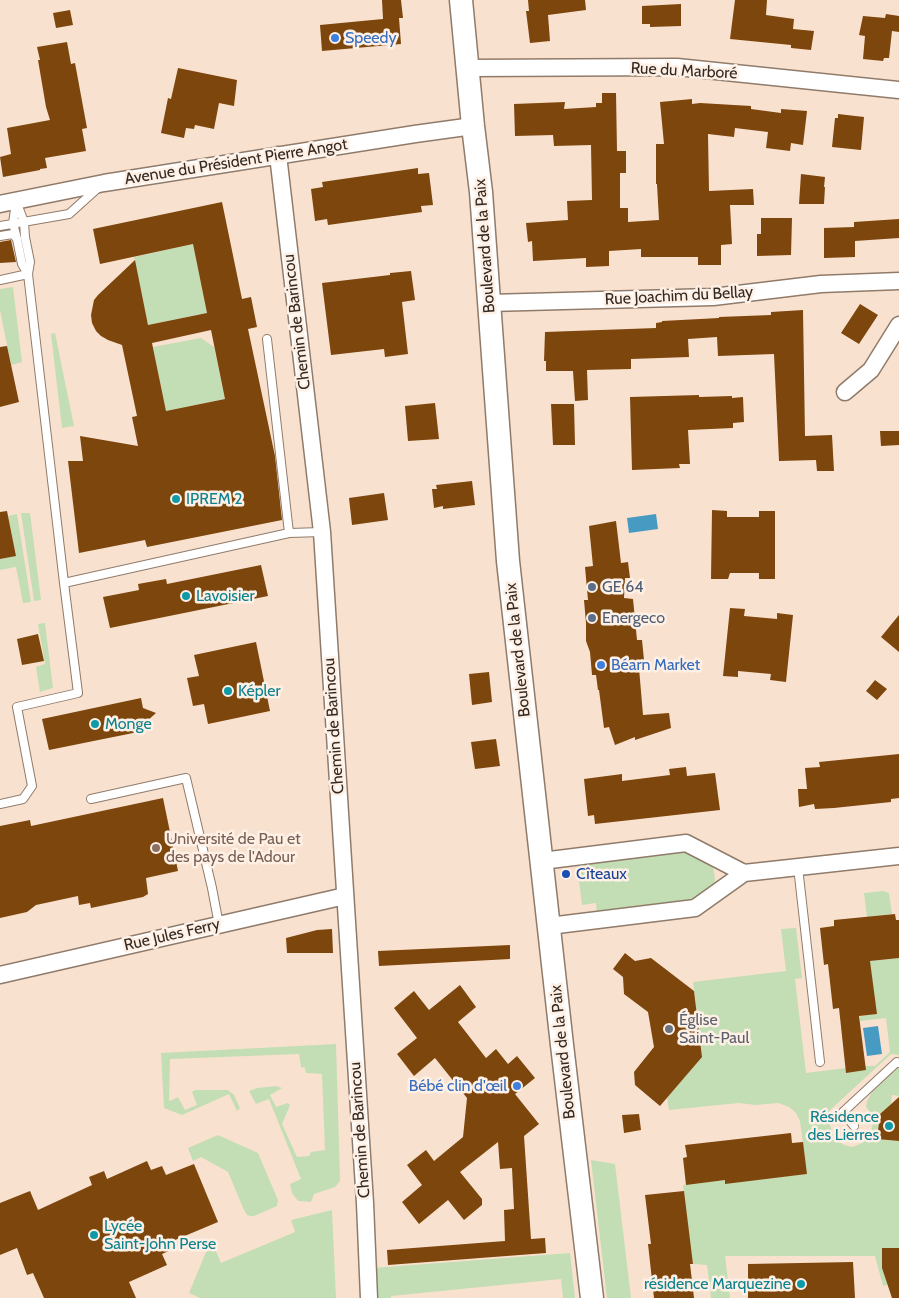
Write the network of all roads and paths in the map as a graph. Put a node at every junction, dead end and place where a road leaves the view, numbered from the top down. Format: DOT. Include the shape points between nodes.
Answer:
graph roads {
  1 [pos="461,0"];
  2 [pos="468,68"];
  3 [pos="899,90"];
  4 [pos="473,126"];
  5 [pos="278,155"];
  6 [pos="104,183"];
  7 [pos="8,202"];
  8 [pos="24,222"];
  9 [pos="13,224"];
  10 [pos="0,226"];
  11 [pos="0,236"];
  12 [pos="17,239"];
  13 [pos="28,274"];
  14 [pos="0,280"];
  15 [pos="899,281"];
  16 [pos="489,303"];
  17 [pos="899,325"];
  18 [pos="267,339"];
  19 [pos="845,392"];
  20 [pos="322,532"];
  21 [pos="289,533"];
  22 [pos="64,583"];
  23 [pos="91,799"];
  24 [pos="0,804"];
  25 [pos="899,856"];
  26 [pos="542,861"];
  27 [pos="798,867"];
  28 [pos="744,872"];
  29 [pos="345,896"];
  30 [pos="219,924"];
  31 [pos="549,926"];
  32 [pos="0,975"];
  33 [pos="820,1062"];
  34 [pos="899,1063"];
  35 [pos="854,1126"];
  36 [pos="369,1298"];
  37 [pos="592,1298"];
  1 -- 2 [label="main road, Boulevard de la Paix"];
  2 -- 3 [label="street, Rue du Marboré" via="677,67"];
  2 -- 4 [label="main road, Boulevard de la Paix"];
  4 -- 5 [label="street, Avenue du Président Pierre Angot"];
  4 -- 16 [label="main road, Boulevard de la Paix"];
  5 -- 6 [label="street, Avenue du Président Pierre Angot"];
  5 -- 20 [label="street, Chemin de Barincou"];
  6 -- 7 [label="street, Avenue du Président Pierre Angot"];
  6 -- 8 [label="lane" via="69,214"];
  7 -- 8 [label="lane"];
  7 -- 9 [label="lane"];
  8 -- 9 [label="lane"];
  8 -- 13 [label="lane" via="30,262"];
  9 -- 10 [label="lane"];
  9 -- 12 [label="lane"];
  11 -- 12 [label="lane" via="13,234"];
  12 -- 13 [label="lane" via="22,264"];
  13 -- 14 [label="lane"];
  13 -- 22 [label="lane"];
  15 -- 16 [label="street, Rue Joachim du Bellay" via="821,284 713,297"];
  16 -- 26 [label="main road, Boulevard de la Paix" via="508,561"];
  17 -- 19 [label="street" via="871,370"];
  18 -- 21 [label="lane"];
  20 -- 21 [label="lane"];
  20 -- 29 [label="street, Chemin de Barincou"];
  21 -- 22 [label="lane"];
  22 -- 24 [label="lane" via="78,693 17,707 32,786 23,799"];
  23 -- 30 [label="lane" via="186,778"];
  25 -- 27 [label="street"];
  26 -- 28 [label="street" via="686,843"];
  26 -- 31 [label="main road, Boulevard de la Paix"];
  27 -- 28 [label="street"];
  27 -- 33 [label="lane"];
  28 -- 31 [label="street" via="695,908"];
  29 -- 30 [label="street, Rue Jules Ferry"];
  29 -- 36 [label="street, Chemin de Barincou"];
  30 -- 32 [label="street, Rue Jules Ferry"];
  31 -- 37 [label="main road, Boulevard de la Paix"];
  34 -- 35 [label="lane" via="843,1112"];
}
